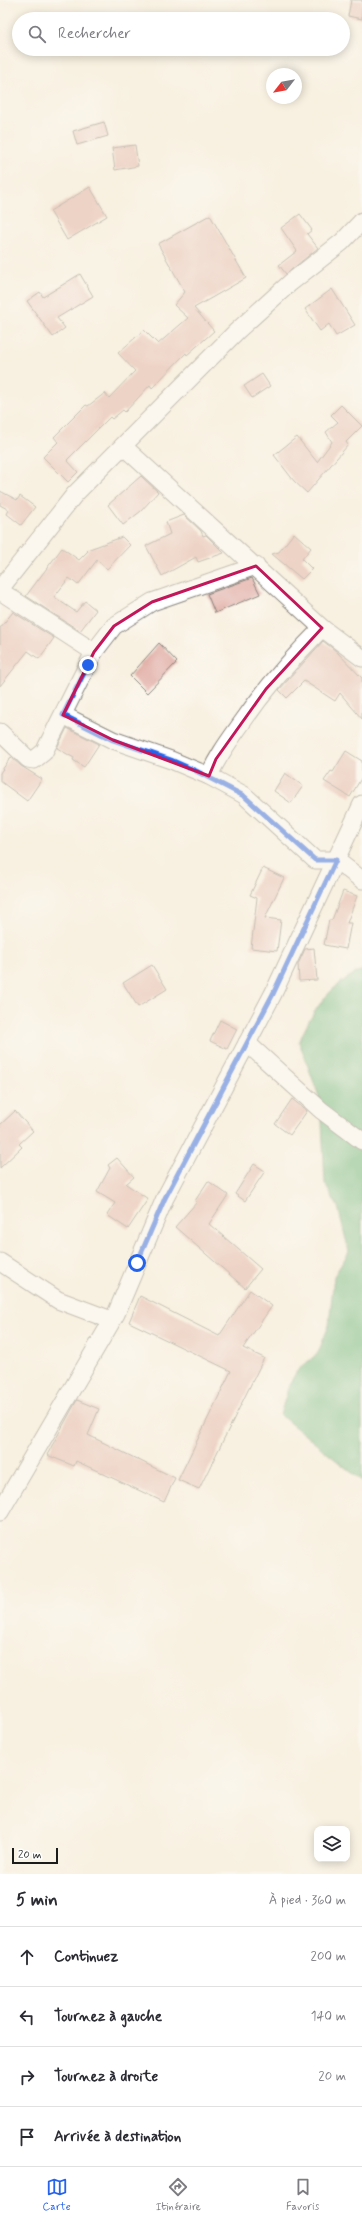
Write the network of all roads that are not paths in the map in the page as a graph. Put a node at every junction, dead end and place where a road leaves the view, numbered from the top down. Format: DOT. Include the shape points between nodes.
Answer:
graph roads {
  1 [pos="362,221"];
  2 [pos="123,446"];
  3 [pos="256,566"];
  4 [pos="0,590"];
  5 [pos="322,628"];
  6 [pos="94,652"];
  7 [pos="362,658"];
  8 [pos="63,715"];
  9 [pos="0,732"];
  10 [pos="209,776"];
  11 [pos="362,804"];
  12 [pos="336,860"];
  13 [pos="362,880"];
  14 [pos="247,1044"];
  15 [pos="362,1141"];
  16 [pos="0,1262"];
  17 [pos="111,1320"];
  18 [pos="0,1512"];
  1 -- 2 [label="street" via="342,242 290,283 237,331"];
  2 -- 3 [label="street"];
  2 -- 4 [label="street" via="75,494"];
  3 -- 5 [label="street"];
  3 -- 6 [label="street" via="152,602 114,626"];
  4 -- 6 [label="street"];
  5 -- 7 [label="street"];
  5 -- 10 [label="street" via="266,689 216,759"];
  6 -- 8 [label="street"];
  8 -- 9 [label="street" via="44,752 34,760 22,756"];
  8 -- 10 [label="street" via="113,740"];
  10 -- 12 [label="street" via="244,796 315,860"];
  11 -- 12 [label="street"];
  12 -- 13 [label="street"];
  12 -- 14 [label="street"];
  14 -- 15 [label="street" via="321,1110"];
  14 -- 17 [label="street" via="165,1198 116,1314"];
  16 -- 17 [label="street" via="58,1300"];
  17 -- 18 [label="street"];
}
